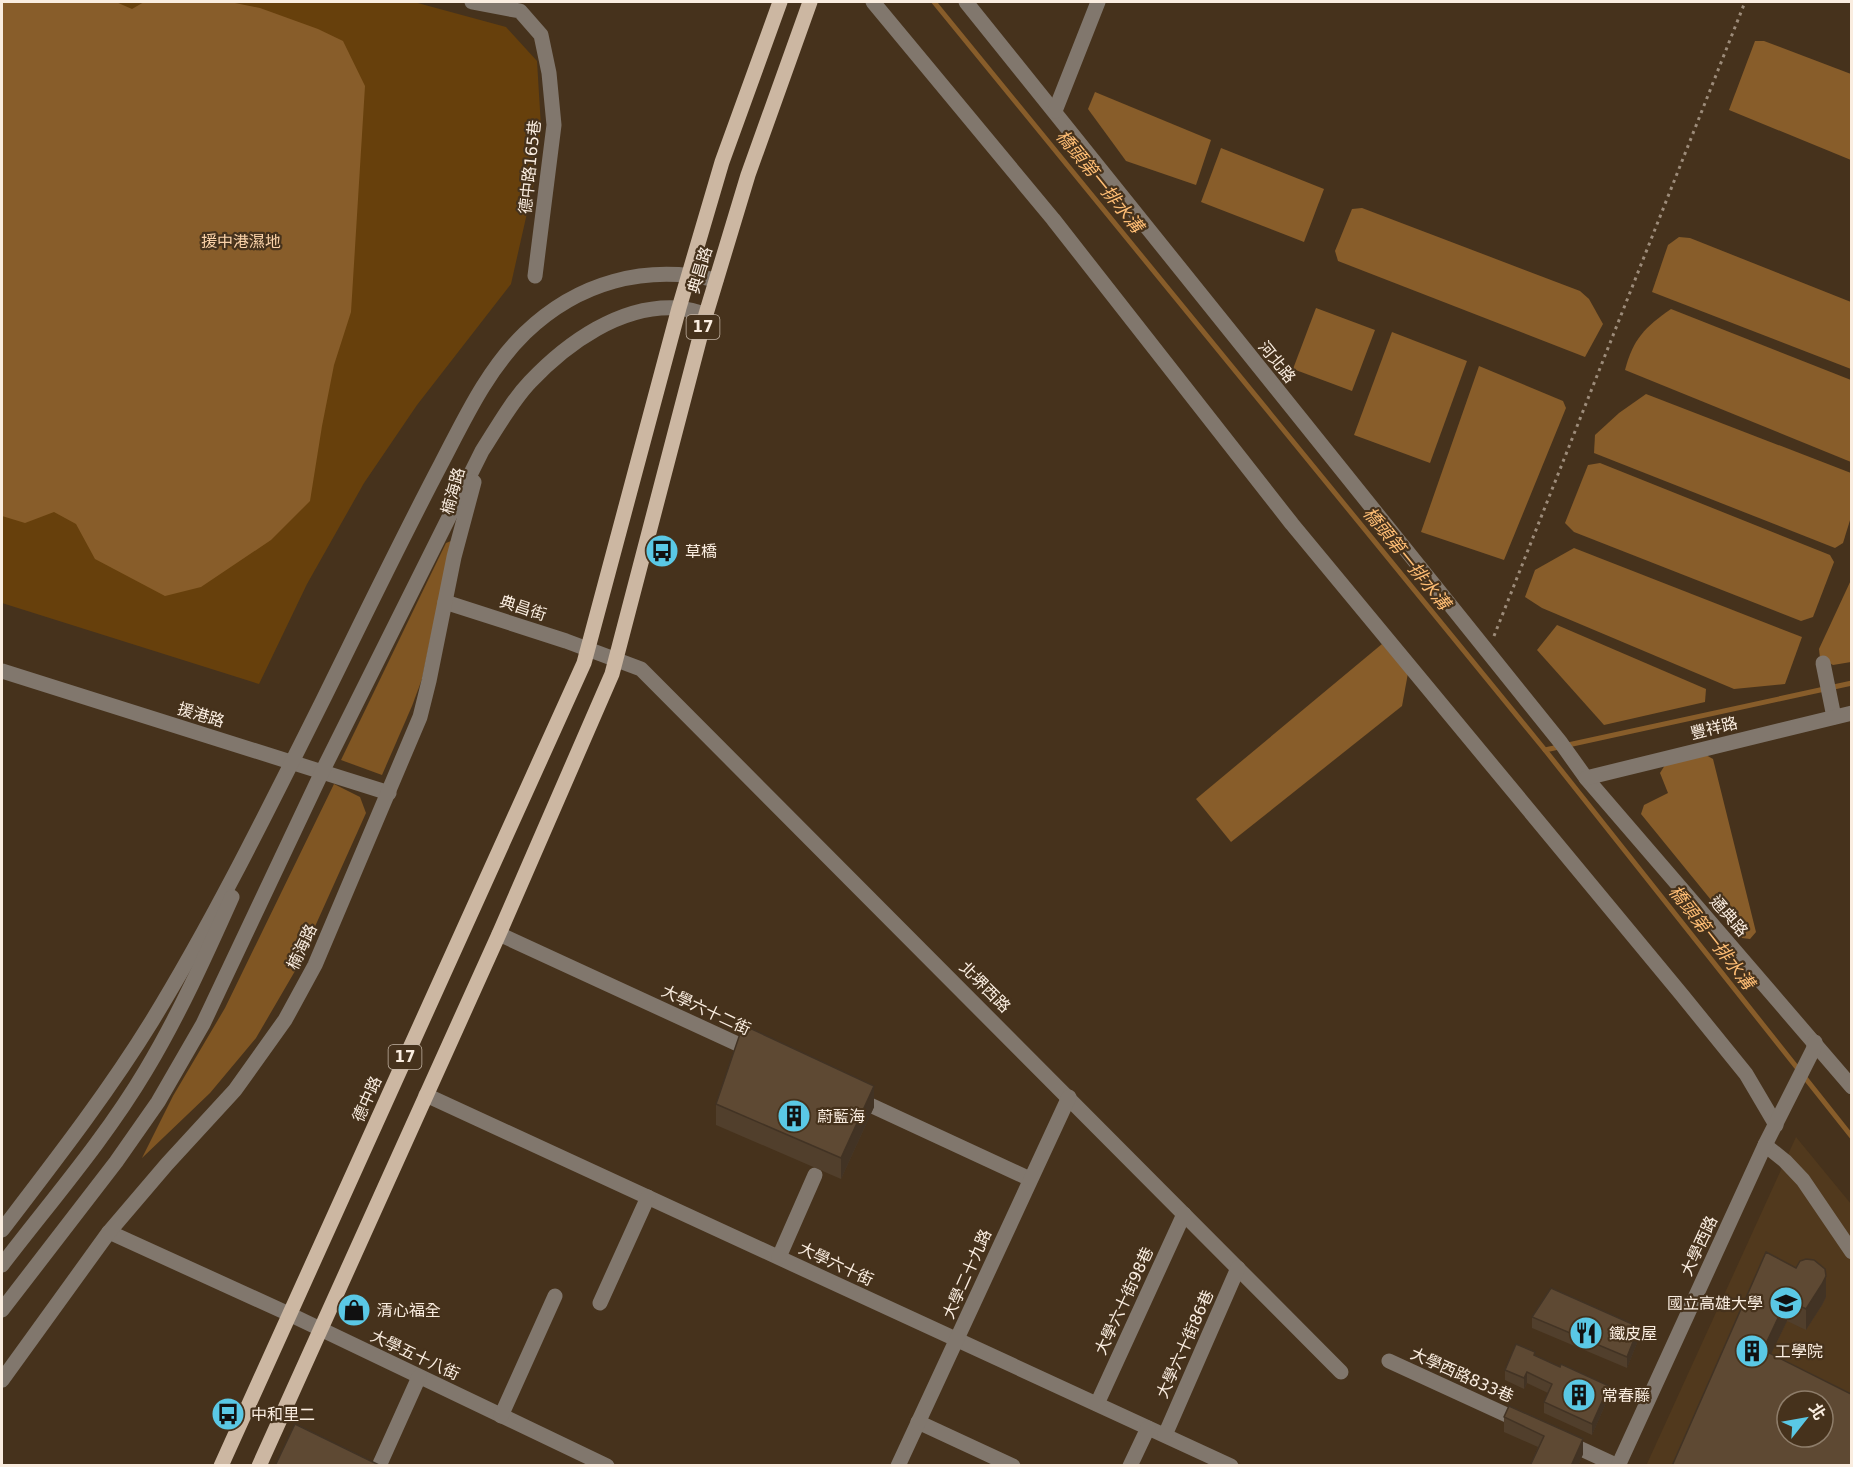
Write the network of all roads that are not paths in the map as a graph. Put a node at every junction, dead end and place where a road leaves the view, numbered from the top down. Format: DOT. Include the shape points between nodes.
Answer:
graph roads {
  1 [pos="472,2"];
  2 [pos="780,2"];
  3 [pos="810,2"];
  4 [pos="873,2"];
  5 [pos="966,2"];
  6 [pos="1098,2"];
  7 [pos="1055,111"];
  8 [pos="689,274"];
  9 [pos="535,276"];
  10 [pos="716,280"];
  11 [pos="679,308"];
  12 [pos="706,314"];
  13 [pos="482,451"];
  14 [pos="445,602"];
  15 [pos="588,649"];
  16 [pos="617,659"];
  17 [pos="1823,663"];
  18 [pos="2,671"];
  19 [pos="1851,713"];
  20 [pos="1834,717"];
  21 [pos="1561,743"];
  22 [pos="292,762"];
  23 [pos="322,772"];
  24 [pos="1582,774"];
  25 [pos="389,794"];
  26 [pos="276,795"];
  27 [pos="499,934"];
  28 [pos="1814,1046"];
  29 [pos="773,1060"];
  30 [pos="1851,1088"];
  31 [pos="844,1093"];
  32 [pos="426,1095"];
  33 [pos="1069,1097"];
  34 [pos="1778,1121"];
  35 [pos="1765,1145"];
  36 [pos="815,1175"];
  37 [pos="1030,1179"];
  38 [pos="648,1197"];
  39 [pos="1184,1214"];
  40 [pos="2,1230"];
  41 [pos="109,1232"];
  42 [pos="1851,1252"];
  43 [pos="779,1257"];
  44 [pos="2,1265"];
  45 [pos="1238,1268"];
  46 [pos="555,1296"];
  47 [pos="600,1303"];
  48 [pos="2,1310"];
  49 [pos="289,1314"];
  50 [pos="321,1329"];
  51 [pos="957,1340"];
  52 [pos="1389,1361"];
  53 [pos="1341,1372"];
  54 [pos="419,1377"];
  55 [pos="2,1380"];
  56 [pos="1097,1404"];
  57 [pos="501,1416"];
  58 [pos="918,1422"];
  59 [pos="1531,1426"];
  60 [pos="1148,1428"];
  61 [pos="1165,1435"];
  62 [pos="1552,1436"];
  63 [pos="221,1466"];
  64 [pos="259,1466"];
  65 [pos="379,1466"];
  66 [pos="607,1466"];
  67 [pos="898,1466"];
  68 [pos="1013,1466"];
  69 [pos="1130,1466"];
  70 [pos="1231,1466"];
  71 [pos="1618,1466"];
  1 -- 9 [label="street, 德中路165巷" via="520,11 541,35 554,125"];
  2 -- 8 [label="main road, 典昌路 / 17" via="722,162"];
  3 -- 10 [label="main road, 典昌路 / 17" via="748,175"];
  4 -- 34 [label="street" via="1053,219 1292,524 1746,1074"];
  5 -- 7 [label="street, 河北路"];
  6 -- 7 [label="street"];
  7 -- 21 [label="street, 河北路"];
  8 -- 10 [label="street, 楠海路"];
  8 -- 11 [label="main road, 典昌路 / 17"];
  8 -- 22 [label="street, 楠海路" via="624,278 592,288 549,314 510,348 482,388 423,499"];
  10 -- 12 [label="main road, 典昌路 / 17"];
  11 -- 12 [label="street, 楠海路"];
  11 -- 13 [label="street, 楠海路" via="629,315 566,347 528,383"];
  11 -- 15 [label="main road, 典昌路 / 17"];
  12 -- 16 [label="main road, 典昌路 / 17"];
  13 -- 14 [label="street, 楠海路"];
  13 -- 23 [label="street, 楠海路"];
  14 -- 15 [label="street, 典昌街"];
  14 -- 25 [label="street, 楠海路" via="420,717"];
  15 -- 16 [label="street, 北堺西路"];
  15 -- 49 [label="main road, 德中路 / 17"];
  16 -- 27 [label="main road, 17"];
  16 -- 33 [label="street, 北堺西路" via="641,669"];
  17 -- 20 [label="street"];
  18 -- 22 [label="street, 援港路"];
  19 -- 20 [label="street, 豐祥路"];
  20 -- 24 [label="street, 豐祥路"];
  21 -- 24 [label="street, 通典路"];
  22 -- 23 [label="street, 援港路"];
  22 -- 26 [label="street, 楠海路"];
  23 -- 25 [label="street, 援港路"];
  23 -- 48 [label="street, 楠海路" via="213,1004 158,1102"];
  24 -- 28 [label="street, 通典路"];
  25 -- 41 [label="street, 楠海路" via="315,965 285,1020 235,1090"];
  26 -- 40 [label="street, 楠海路" via="150,1024 100,1099"];
  26 -- 44 [label="street, 楠海路" via="220,924 146,1070 107,1128"];
  27 -- 29 [label="street, 大學六十二街"];
  27 -- 32 [label="main road, 17"];
  28 -- 30 [label="street, 通典路"];
  28 -- 34 [label="street, 大學西路"];
  31 -- 37 [label="street"];
  32 -- 38 [label="street, 大學六十街"];
  32 -- 50 [label="main road, 17"];
  33 -- 37 [label="street, 大學二十九路"];
  33 -- 39 [label="street, 北堺西路"];
  34 -- 35 [label="street, 大學西路"];
  35 -- 42 [label="street" via="1803,1180"];
  35 -- 71 [label="street, 大學西路"];
  36 -- 43 [label="street"];
  37 -- 51 [label="street, 大學二十九路"];
  38 -- 43 [label="street, 大學六十街"];
  38 -- 47 [label="street"];
  39 -- 45 [label="street, 北堺西路"];
  39 -- 56 [label="street, 大學六十街98巷"];
  41 -- 49 [label="street, 大學五十八街"];
  41 -- 55 [label="street, 楠海路"];
  43 -- 51 [label="street, 大學六十街"];
  45 -- 53 [label="street, 北堺西路"];
  45 -- 61 [label="street, 大學六十街86巷"];
  46 -- 57 [label="street"];
  49 -- 50 [label="street, 大學五十八街"];
  49 -- 63 [label="main road, 德中路 / 17"];
  50 -- 54 [label="street, 大學五十八街"];
  50 -- 64 [label="main road, 17"];
  51 -- 56 [label="street, 大學六十街"];
  51 -- 58 [label="street, 大學二十九路"];
  52 -- 59 [label="street, 大學西路833巷"];
  54 -- 57 [label="street, 大學五十八街"];
  54 -- 65 [label="street"];
  56 -- 60 [label="street, 大學六十街"];
  57 -- 66 [label="street, 大學五十八街"];
  58 -- 67 [label="street, 大學二十九路"];
  58 -- 68 [label="street"];
  60 -- 61 [label="street, 大學六十街"];
  60 -- 69 [label="street"];
  61 -- 70 [label="street, 大學六十街"];
  62 -- 71 [label="street"];
}
